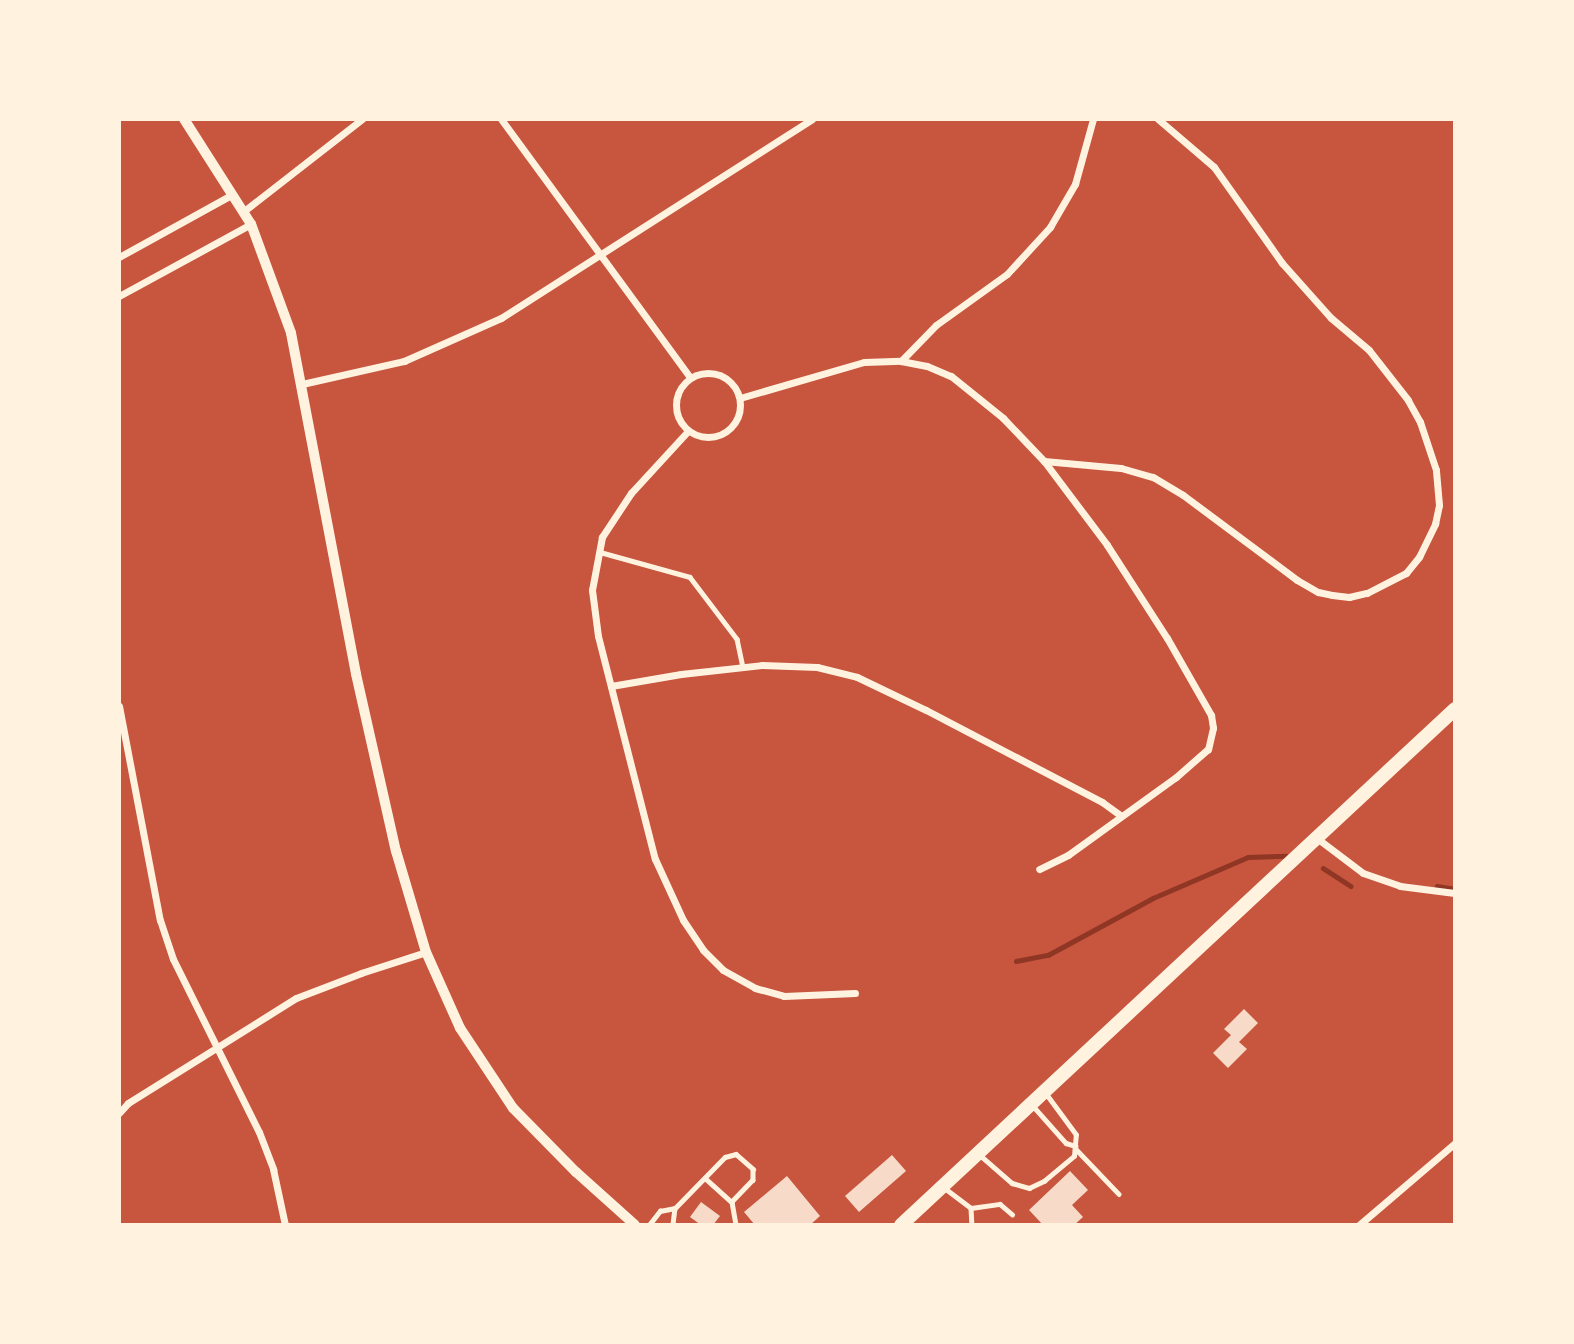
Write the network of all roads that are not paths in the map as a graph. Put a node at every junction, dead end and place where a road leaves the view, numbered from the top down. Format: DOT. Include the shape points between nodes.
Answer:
graph roads {
  1 [pos="184,119"];
  2 [pos="362,119"];
  3 [pos="501,119"];
  4 [pos="812,119"];
  5 [pos="1093,119"];
  6 [pos="1158,119"];
  7 [pos="234,193"];
  8 [pos="244,211"];
  9 [pos="251,224"];
  10 [pos="600,256"];
  11 [pos="119,257"];
  12 [pos="119,296"];
  13 [pos="901,361"];
  14 [pos="690,377"];
  15 [pos="302,384"];
  16 [pos="740,398"];
  17 [pos="688,430"];
  18 [pos="1044,461"];
  19 [pos="599,552"];
  20 [pos="743,667"];
  21 [pos="611,686"];
  22 [pos="119,706"];
  23 [pos="1455,709"];
  24 [pos="1121,815"];
  25 [pos="1318,839"];
  26 [pos="1039,869"];
  27 [pos="1455,894"];
  28 [pos="426,952"];
  29 [pos="855,993"];
  30 [pos="217,1048"];
  31 [pos="1044,1092"];
  32 [pos="1031,1104"];
  33 [pos="119,1113"];
  34 [pos="1455,1143"];
  35 [pos="1076,1147"];
  36 [pos="978,1153"];
  37 [pos="705,1178"];
  38 [pos="942,1186"];
  39 [pos="1119,1194"];
  40 [pos="732,1202"];
  41 [pos="675,1208"];
  42 [pos="971,1208"];
  43 [pos="1012,1214"];
  44 [pos="910,1222"];
  45 [pos="631,1224"];
  46 [pos="285,1225"];
  47 [pos="649,1225"];
  48 [pos="673,1225"];
  49 [pos="736,1225"];
  50 [pos="972,1225"];
  51 [pos="1359,1225"];
  1 -- 7 [label="street"];
  2 -- 8 [label="street"];
  3 -- 10 [label="street"];
  4 -- 10 [label="street"];
  5 -- 13 [label="street" via="1075,184 1050,228 1007,274 936,325"];
  6 -- 18 [label="street" via="1214,167 1282,263 1331,318 1386,369 1408,400 1436,470 1435,524 1419,557 1396,580 1367,593 1332,595 1297,580 1153,477 1121,468"];
  7 -- 8 [label="street"];
  7 -- 11 [label="street"];
  8 -- 9 [label="street"];
  9 -- 12 [label="street"];
  9 -- 15 [label="street" via="291,333"];
  10 -- 14 [label="street"];
  10 -- 15 [label="street" via="464,336 404,361"];
  13 -- 16 [label="street" via="864,362"];
  13 -- 18 [label="street" via="951,376 1003,418"];
  14 -- 16 [label="street" via="720,375 729,380"];
  14 -- 17 [label="street" via="675,403"];
  15 -- 28 [label="street" via="356,674 396,851"];
  16 -- 17 [label="street" via="737,420 730,429 709,438"];
  17 -- 19 [label="street" via="631,493 602,537"];
  18 -- 24 [label="street" via="1107,545 1211,715 1211,741 1200,759"];
  19 -- 20 [label="lane" via="691,577 737,639"];
  19 -- 21 [label="street" via="592,590"];
  20 -- 21 [label="street"];
  20 -- 24 [label="street" via="817,667 857,677"];
  21 -- 29 [label="street" via="655,859 683,920 703,950 723,970 755,988 784,996"];
  22 -- 30 [label="street" via="160,920 173,959"];
  23 -- 25 [label="main road"];
  24 -- 26 [label="street" via="1068,855"];
  25 -- 27 [label="street" via="1363,873 1399,886"];
  25 -- 31 [label="main road"];
  28 -- 30 [label="street" via="296,998"];
  28 -- 45 [label="street" via="460,1028 513,1108"];
  30 -- 33 [label="street"];
  30 -- 46 [label="street" via="273,1169"];
  31 -- 32 [label="main road"];
  31 -- 35 [label="lane" via="1076,1135"];
  32 -- 35 [label="lane" via="1066,1143"];
  32 -- 36 [label="main road"];
  34 -- 51 [label="street"];
  35 -- 36 [label="lane" via="1074,1156 1029,1188 1012,1183"];
  35 -- 39 [label="lane"];
  36 -- 38 [label="main road"];
  37 -- 40 [label="lane"];
  37 -- 40 [label="lane" via="724,1157 736,1154 753,1169 753,1180"];
  37 -- 41 [label="lane"];
  38 -- 42 [label="lane"];
  38 -- 44 [label="main road"];
  40 -- 49 [label="lane"];
  41 -- 47 [label="lane" via="660,1211"];
  41 -- 48 [label="lane"];
  42 -- 43 [label="lane" via="1000,1204"];
  42 -- 50 [label="lane"];
}
